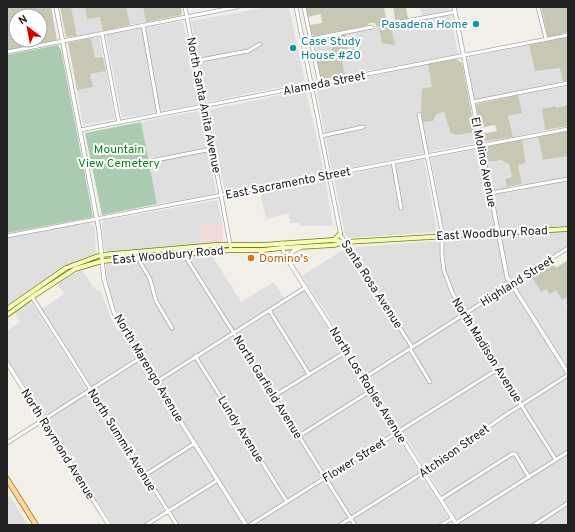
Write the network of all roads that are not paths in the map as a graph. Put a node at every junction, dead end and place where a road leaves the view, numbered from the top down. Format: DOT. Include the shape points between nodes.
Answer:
graph roads {
  1 [pos="56,7"];
  2 [pos="185,7"];
  3 [pos="237,7"];
  4 [pos="296,7"];
  5 [pos="304,7"];
  6 [pos="454,7"];
  7 [pos="538,7"];
  8 [pos="455,12"];
  9 [pos="187,16"];
  10 [pos="389,24"];
  11 [pos="142,25"];
  12 [pos="372,27"];
  13 [pos="102,33"];
  14 [pos="568,35"];
  15 [pos="311,39"];
  16 [pos="546,39"];
  17 [pos="62,42"];
  18 [pos="260,44"];
  19 [pos="7,52"];
  20 [pos="463,56"];
  21 [pos="195,61"];
  22 [pos="568,83"];
  23 [pos="320,84"];
  24 [pos="311,85"];
  25 [pos="472,102"];
  26 [pos="203,106"];
  27 [pos="419,114"];
  28 [pos="159,115"];
  29 [pos="119,122"];
  30 [pos="363,127"];
  31 [pos="568,129"];
  32 [pos="80,130"];
  33 [pos="321,136"];
  34 [pos="480,146"];
  35 [pos="212,149"];
  36 [pos="427,156"];
  37 [pos="156,160"];
  38 [pos="393,162"];
  39 [pos="329,175"];
  40 [pos="568,179"];
  41 [pos="490,193"];
  42 [pos="222,195"];
  43 [pos="402,208"];
  44 [pos="97,219"];
  45 [pos="568,229"];
  46 [pos="498,233"];
  47 [pos="340,234"];
  48 [pos="7,236"];
  49 [pos="441,236"];
  50 [pos="333,240"];
  51 [pos="345,242"];
  52 [pos="230,244"];
  53 [pos="282,246"];
  54 [pos="252,248"];
  55 [pos="301,248"];
  56 [pos="568,248"];
  57 [pos="182,249"];
  58 [pos="231,250"];
  59 [pos="138,252"];
  60 [pos="184,254"];
  61 [pos="101,255"];
  62 [pos="140,257"];
  63 [pos="102,260"];
  64 [pos="291,264"];
  65 [pos="511,284"];
  66 [pos="306,286"];
  67 [pos="32,297"];
  68 [pos="7,309"];
  69 [pos="269,310"];
  70 [pos="464,314"];
  71 [pos="7,315"];
  72 [pos="172,328"];
  73 [pos="233,332"];
  74 [pos="411,348"];
  75 [pos="347,350"];
  76 [pos="196,356"];
  77 [pos="140,358"];
  78 [pos="7,363"];
  79 [pos="498,369"];
  80 [pos="309,374"];
  81 [pos="568,374"];
  82 [pos="364,378"];
  83 [pos="156,382"];
  84 [pos="430,382"];
  85 [pos="91,389"];
  86 [pos="372,390"];
  87 [pos="274,396"];
  88 [pos="521,405"];
  89 [pos="43,420"];
  90 [pos="398,431"];
  91 [pos="299,436"];
  92 [pos="7,443"];
  93 [pos="195,443"];
  94 [pos="568,452"];
  95 [pos="556,460"];
  96 [pos="424,472"];
  97 [pos="145,475"];
  98 [pos="529,477"];
  99 [pos="325,478"];
  100 [pos="7,479"];
  101 [pos="218,480"];
  102 [pos="441,499"];
  103 [pos="286,502"];
  104 [pos="568,503"];
  105 [pos="168,511"];
  106 [pos="351,518"];
  107 [pos="452,518"];
  108 [pos="457,524"];
  109 [pos="36,525"];
  110 [pos="109,525"];
  111 [pos="146,525"];
  112 [pos="177,525"];
  113 [pos="246,525"];
  114 [pos="250,525"];
  115 [pos="340,525"];
  116 [pos="355,525"];
  117 [pos="441,525"];
  118 [pos="534,525"];
  1 -- 17 [label="street, North Marengo Avenue"];
  2 -- 9 [label="street, North Santa Anita Avenue"];
  3 -- 9 [label="street"];
  4 -- 24 [label="street, Santa Rosa Avenue"];
  5 -- 15 [label="street"];
  6 -- 8 [label="street, El Molino Avenue"];
  7 -- 16 [label="street"];
  8 -- 10 [label="street"];
  8 -- 20 [label="street, El Molino Avenue"];
  9 -- 11 [label="street"];
  9 -- 21 [label="street, North Santa Anita Avenue"];
  11 -- 13 [label="street"];
  11 -- 28 [label="street"];
  12 -- 15 [label="street"];
  13 -- 17 [label="street"];
  13 -- 29 [label="street"];
  14 -- 16 [label="street, Alameda Street"];
  15 -- 23 [label="street"];
  16 -- 20 [label="street, Alameda Street"];
  17 -- 19 [label="street"];
  17 -- 32 [label="street, North Marengo Avenue"];
  18 -- 21 [label="street" via="248,51"];
  20 -- 23 [label="street, Alameda Street"];
  20 -- 25 [label="street, El Molino Avenue"];
  21 -- 26 [label="street, North Santa Anita Avenue"];
  22 -- 25 [label="street"];
  23 -- 24 [label="street, Alameda Street"];
  24 -- 26 [label="street, Alameda Street"];
  24 -- 33 [label="street, Santa Rosa Avenue"];
  25 -- 34 [label="street, El Molino Avenue"];
  26 -- 28 [label="street, Alameda Street"];
  26 -- 35 [label="street, North Santa Anita Avenue"];
  27 -- 36 [label="street, North Madison Avenue"];
  28 -- 29 [label="street, Alameda Street"];
  29 -- 32 [label="street, Alameda Street"];
  30 -- 33 [label="street"];
  31 -- 34 [label="street, East Sacramento Street"];
  32 -- 44 [label="street, North Marengo Avenue"];
  33 -- 39 [label="street, Santa Rosa Avenue"];
  34 -- 36 [label="street, East Sacramento Street"];
  34 -- 41 [label="street, El Molino Avenue"];
  35 -- 37 [label="street"];
  35 -- 42 [label="street, North Santa Anita Avenue"];
  36 -- 38 [label="street, East Sacramento Street"];
  36 -- 49 [label="street, North Madison Avenue"];
  38 -- 39 [label="street, East Sacramento Street"];
  38 -- 43 [label="street"];
  39 -- 42 [label="street, East Sacramento Street"];
  39 -- 47 [label="street, Santa Rosa Avenue"];
  40 -- 41 [label="street"];
  41 -- 46 [label="street, El Molino Avenue"];
  42 -- 44 [label="street, East Sacramento Street"];
  42 -- 52 [label="street, North Santa Anita Avenue"];
  44 -- 48 [label="street, East Sacramento Street"];
  44 -- 61 [label="street, North Marengo Avenue"];
  45 -- 46 [label="main road, East Woodbury Road"];
  46 -- 49 [label="main road, East Woodbury Road"];
  46 -- 65 [label="street, El Molino Avenue"];
  47 -- 50 [label="main road"];
  47 -- 51 [label="street, Santa Rosa Avenue"];
  49 -- 51 [label="main road, East Woodbury Road"];
  49 -- 70 [label="street, North Madison Avenue" via="444,271"];
  50 -- 51 [label="main road, East Woodbury Road"];
  50 -- 53 [label="main road, East Woodbury Road"];
  51 -- 55 [label="main road, East Woodbury Road"];
  51 -- 74 [label="street, Santa Rosa Avenue"];
  52 -- 54 [label="main road, East Woodbury Road"];
  52 -- 57 [label="main road, East Woodbury Road"];
  52 -- 58 [label="street, North Santa Anita Avenue"];
  53 -- 54 [label="main road, East Woodbury Road"];
  53 -- 55 [label="main road, East Woodbury Road"];
  53 -- 64 [label="street, North Los Robles Avenue"];
  54 -- 58 [label="main road, East Woodbury Road"];
  55 -- 64 [label="street" via="291,254"];
  56 -- 65 [label="street, Highland Street"];
  57 -- 59 [label="main road, East Woodbury Road"];
  57 -- 60 [label="street, North Garfield Avenue"];
  58 -- 60 [label="main road, East Woodbury Road"];
  59 -- 61 [label="main road, East Woodbury Road"];
  59 -- 62 [label="street"];
  60 -- 62 [label="main road, East Woodbury Road"];
  60 -- 73 [label="street, North Garfield Avenue"];
  61 -- 63 [label="street, North Marengo Avenue"];
  61 -- 68 [label="main road, East Woodbury Road" via="66,268"];
  62 -- 63 [label="main road, East Woodbury Road"];
  62 -- 72 [label="street" via="156,301"];
  63 -- 67 [label="main road, East Woodbury Road" via="75,269"];
  63 -- 77 [label="street, North Marengo Avenue" via="104,279 113,310"];
  64 -- 66 [label="street, North Los Robles Avenue"];
  65 -- 70 [label="street, Highland Street"];
  65 -- 81 [label="street, El Molino Avenue"];
  66 -- 69 [label="street"];
  66 -- 75 [label="street, North Los Robles Avenue"];
  67 -- 71 [label="main road, East Woodbury Road"];
  67 -- 85 [label="street, North Summit Avenue"];
  69 -- 73 [label="street"];
  69 -- 80 [label="street"];
  70 -- 74 [label="street, Highland Street"];
  70 -- 79 [label="street, North Madison Avenue"];
  73 -- 76 [label="street"];
  73 -- 87 [label="street, North Garfield Avenue"];
  74 -- 82 [label="street, Highland Street"];
  74 -- 84 [label="street, Santa Rosa Avenue"];
  75 -- 80 [label="street"];
  75 -- 82 [label="street, North Los Robles Avenue"];
  76 -- 83 [label="street"];
  76 -- 103 [label="street, Lundy Avenue"];
  77 -- 83 [label="street, North Marengo Avenue"];
  77 -- 85 [label="street"];
  78 -- 89 [label="street, North Raymond Avenue"];
  79 -- 88 [label="street, North Madison Avenue"];
  79 -- 90 [label="street, Flower Street"];
  80 -- 87 [label="street"];
  81 -- 88 [label="street, Atchison Street"];
  82 -- 86 [label="street, North Los Robles Avenue"];
  83 -- 93 [label="street, North Marengo Avenue"];
  85 -- 89 [label="street"];
  85 -- 97 [label="street, North Summit Avenue"];
  86 -- 90 [label="street, North Los Robles Avenue"];
  86 -- 91 [label="street"];
  87 -- 91 [label="street, North Garfield Avenue"];
  88 -- 95 [label="street, North Madison Avenue"];
  88 -- 96 [label="street, Atchison Street"];
  89 -- 92 [label="street"];
  89 -- 110 [label="street, North Raymond Avenue"];
  90 -- 96 [label="street, North Los Robles Avenue"];
  90 -- 99 [label="street, Flower Street"];
  91 -- 99 [label="street, North Garfield Avenue"];
  93 -- 97 [label="street"];
  93 -- 101 [label="street, North Marengo Avenue"];
  94 -- 95 [label="street"];
  95 -- 98 [label="street"];
  96 -- 102 [label="street, North Los Robles Avenue"];
  96 -- 106 [label="street, Atchison Street"];
  97 -- 105 [label="street, North Summit Avenue"];
  98 -- 102 [label="street" via="515,454 512,454"];
  98 -- 108 [label="street"];
  99 -- 103 [label="street, Flower Street"];
  99 -- 106 [label="street, North Garfield Avenue"];
  100 -- 109 [label="main road"];
  101 -- 105 [label="street"];
  101 -- 113 [label="street, North Marengo Avenue"];
  102 -- 107 [label="street, North Los Robles Avenue"];
  103 -- 114 [label="street, Flower Street"];
  104 -- 118 [label="street"];
  105 -- 111 [label="street"];
  105 -- 112 [label="street, North Summit Avenue"];
  106 -- 115 [label="street, Atchison Street"];
  106 -- 116 [label="street, North Garfield Avenue"];
  107 -- 108 [label="street, North Los Robles Avenue"];
  107 -- 117 [label="street"];
}
